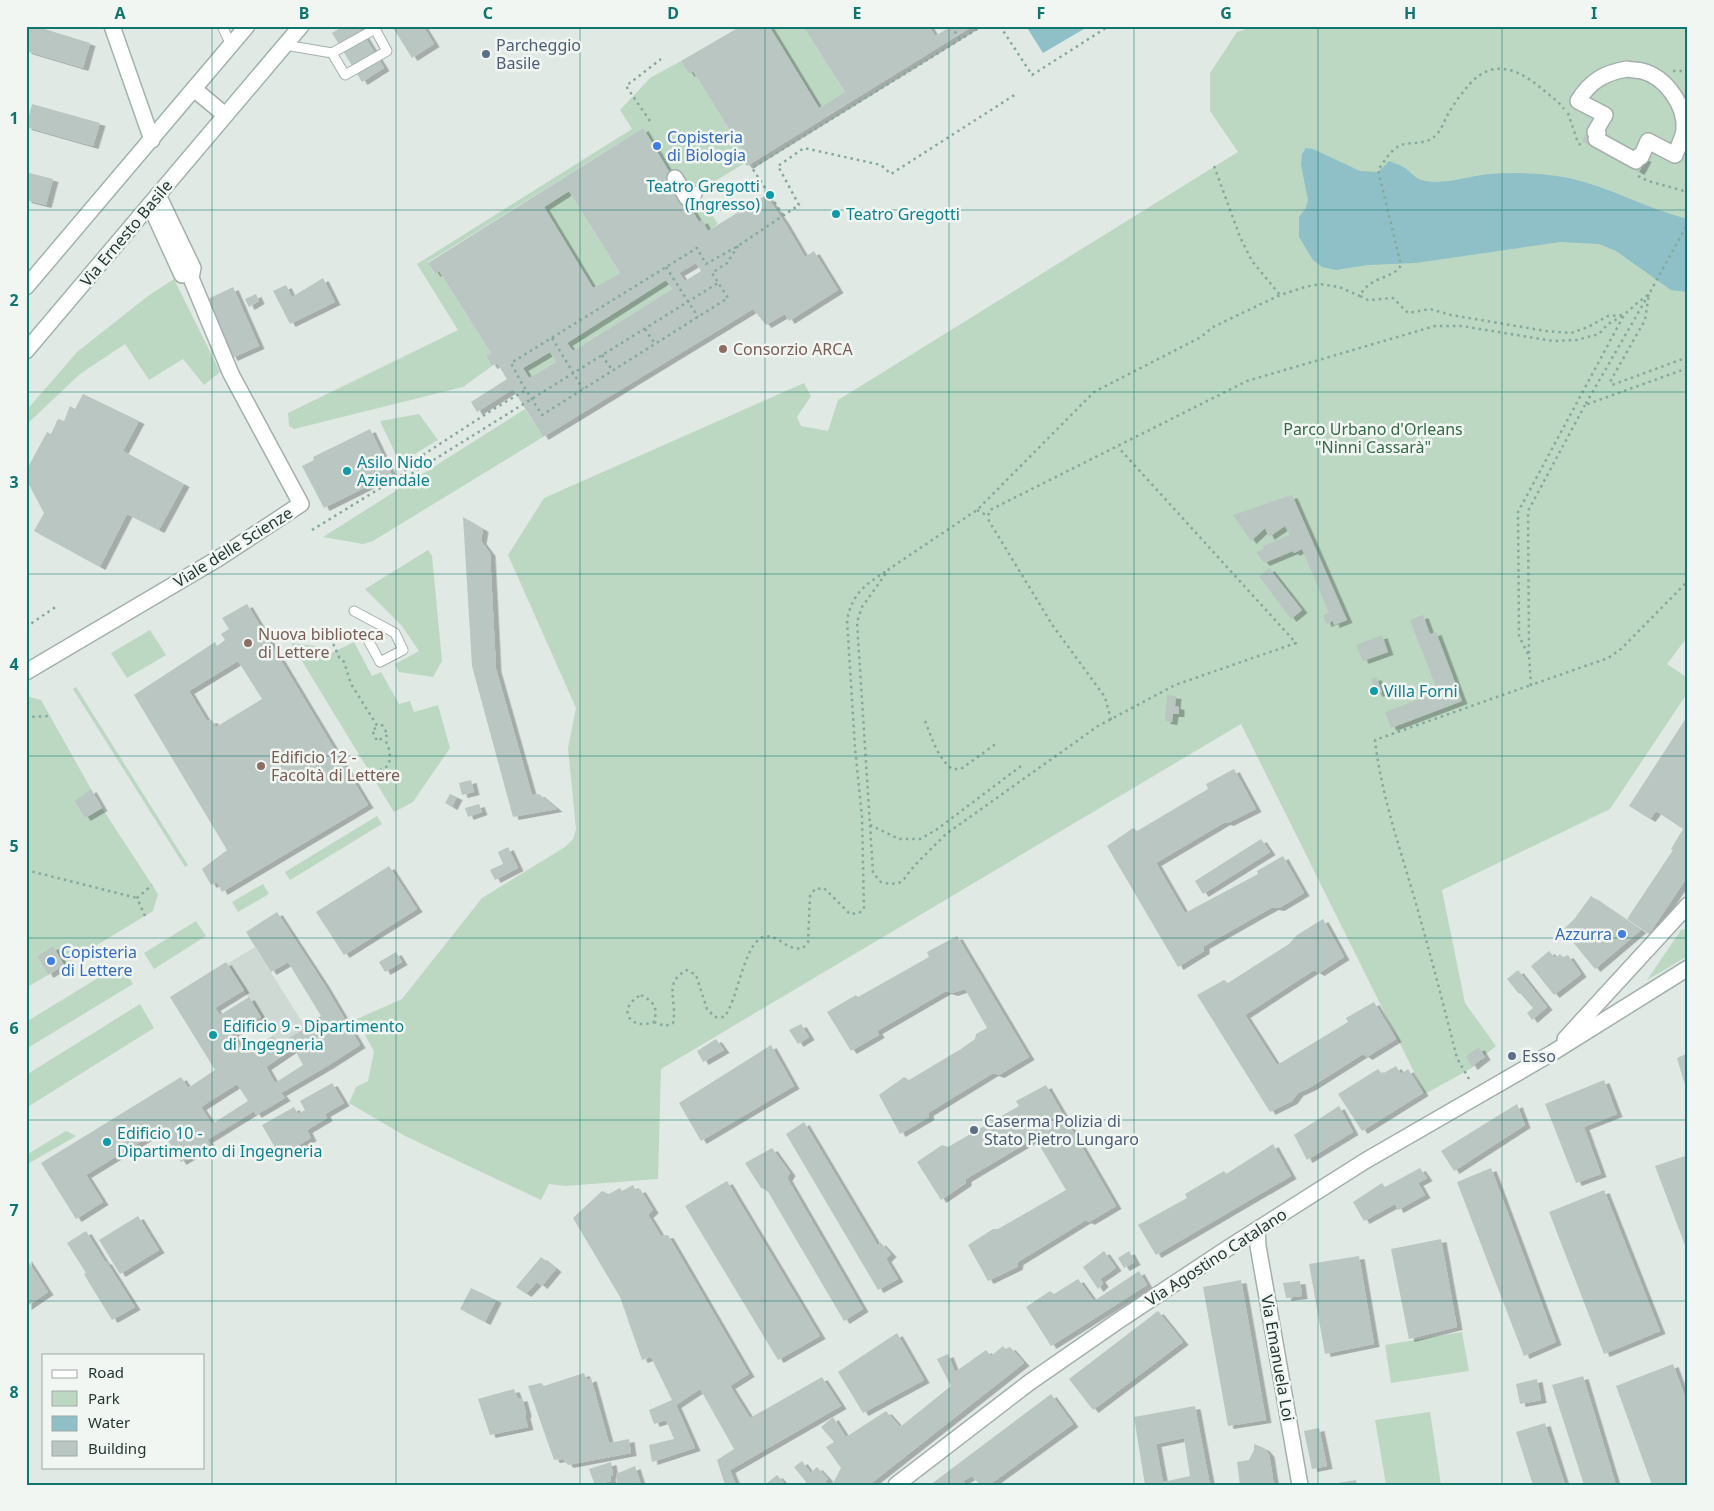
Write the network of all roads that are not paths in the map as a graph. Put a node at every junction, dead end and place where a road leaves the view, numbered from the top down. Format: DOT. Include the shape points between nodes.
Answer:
graph roads {
  1 [pos="112,26"];
  2 [pos="222,26"];
  3 [pos="247,26"];
  4 [pos="300,26"];
  5 [pos="374,28"];
  6 [pos="231,45"];
  7 [pos="285,45"];
  8 [pos="332,53"];
  9 [pos="194,89"];
  10 [pos="225,115"];
  11 [pos="152,140"];
  12 [pos="1648,141"];
  13 [pos="675,178"];
  14 [pos="694,194"];
  15 [pos="154,200"];
  16 [pos="26,287"];
  17 [pos="26,351"];
  18 [pos="354,611"];
  19 [pos="367,638"];
  20 [pos="26,672"];
  21 [pos="1688,905"];
  22 [pos="1688,968"];
  23 [pos="1552,1053"];
  24 [pos="1257,1230"];
  25 [pos="896,1485"];
  26 [pos="1300,1485"];
  1 -- 11 [label="street"];
  2 -- 6 [label="lane"];
  3 -- 6 [label="street"];
  4 -- 7 [label="street, Via Ernesto Basile"];
  5 -- 8 [label="lane"];
  5 -- 8 [label="lane" via="387,51 344,75"];
  6 -- 9 [label="street"];
  7 -- 8 [label="lane"];
  7 -- 10 [label="street, Via Ernesto Basile"];
  9 -- 10 [label="street"];
  9 -- 11 [label="street"];
  10 -- 15 [label="street, Via Ernesto Basile"];
  11 -- 16 [label="street"];
  12 -- 12 [label="street" via="1675,155 1684,132 1682,108 1659,79 1643,71 1626,69 1594,80 1578,101 1605,115 1596,139 1636,161"];
  13 -- 14 [label="street" via="687,198"];
  15 -- 17 [label="street, Via Ernesto Basile"];
  15 -- 20 [label="street, Viale delle Scienze" via="231,374 301,504 219,558"];
  18 -- 19 [label="lane" via="395,633 403,650 380,662"];
  21 -- 23 [label="street"];
  22 -- 23 [label="street, Via Agostino Catalano"];
  23 -- 24 [label="street, Via Agostino Catalano" via="1365,1160"];
  24 -- 25 [label="street, Via Agostino Catalano" via="1030,1382"];
  24 -- 26 [label="street, Via Emanuela Loi"];
}
